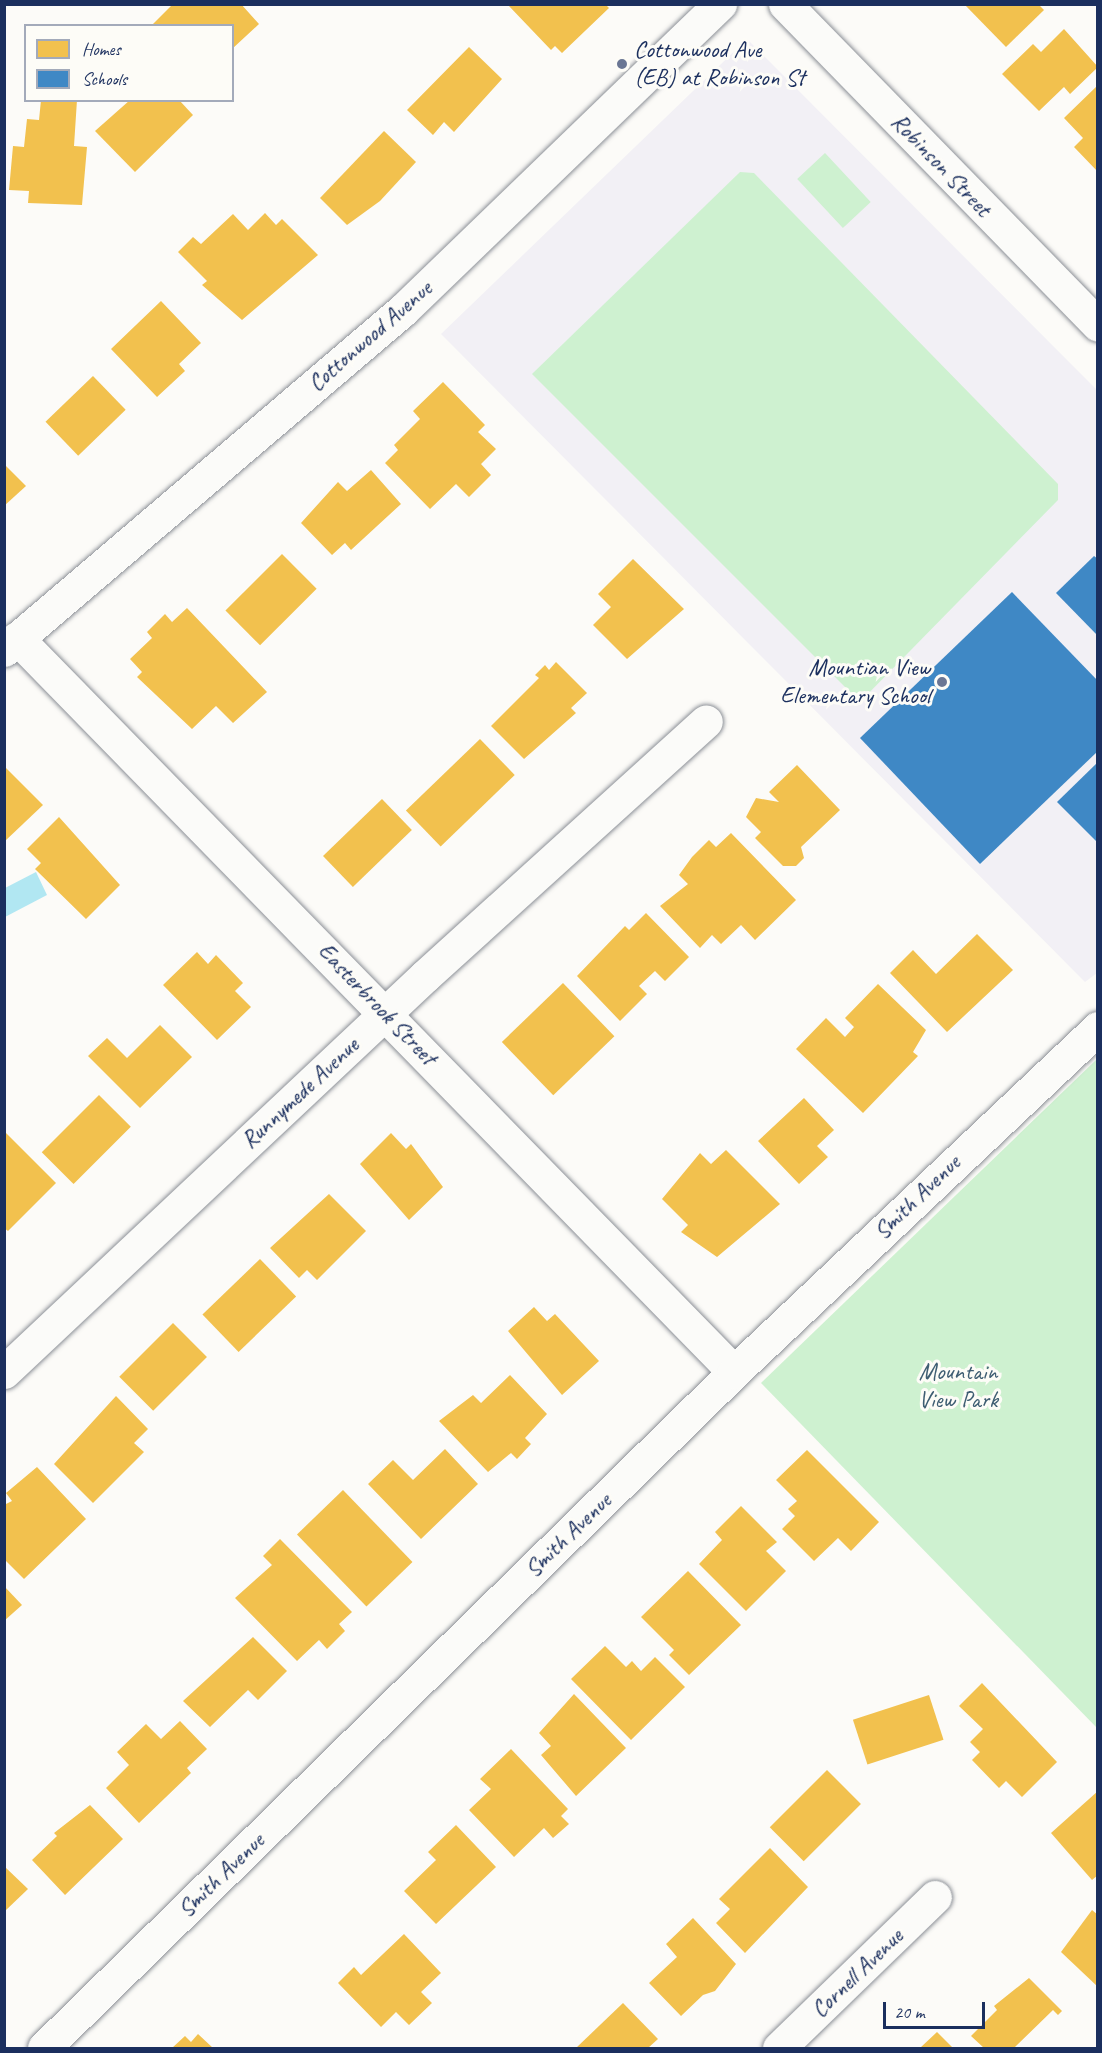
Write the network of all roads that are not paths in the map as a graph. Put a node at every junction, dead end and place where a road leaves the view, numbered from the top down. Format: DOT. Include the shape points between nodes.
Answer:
graph roads {
  1 [pos="720,4"];
  2 [pos="785,4"];
  3 [pos="1098,325"];
  4 [pos="11,644"];
  5 [pos="706,721"];
  6 [pos="386,1013"];
  7 [pos="1098,1028"];
  8 [pos="4,1372"];
  9 [pos="734,1372"];
  10 [pos="935,1897"];
  11 [pos="44,2049"];
  12 [pos="779,2049"];
  1 -- 4 [label="street, Cottonwood Avenue" via="402,310"];
  2 -- 3 [label="street, Robinson Street"];
  4 -- 6 [label="street, Easterbrook Street"];
  5 -- 6 [label="street, Runnymede Avenue"];
  6 -- 8 [label="street, Runnymede Avenue"];
  6 -- 9 [label="street, Easterbrook Street"];
  7 -- 9 [label="street, Smith Avenue"];
  9 -- 11 [label="street, Smith Avenue"];
  10 -- 12 [label="street, Cornell Avenue"];
}
